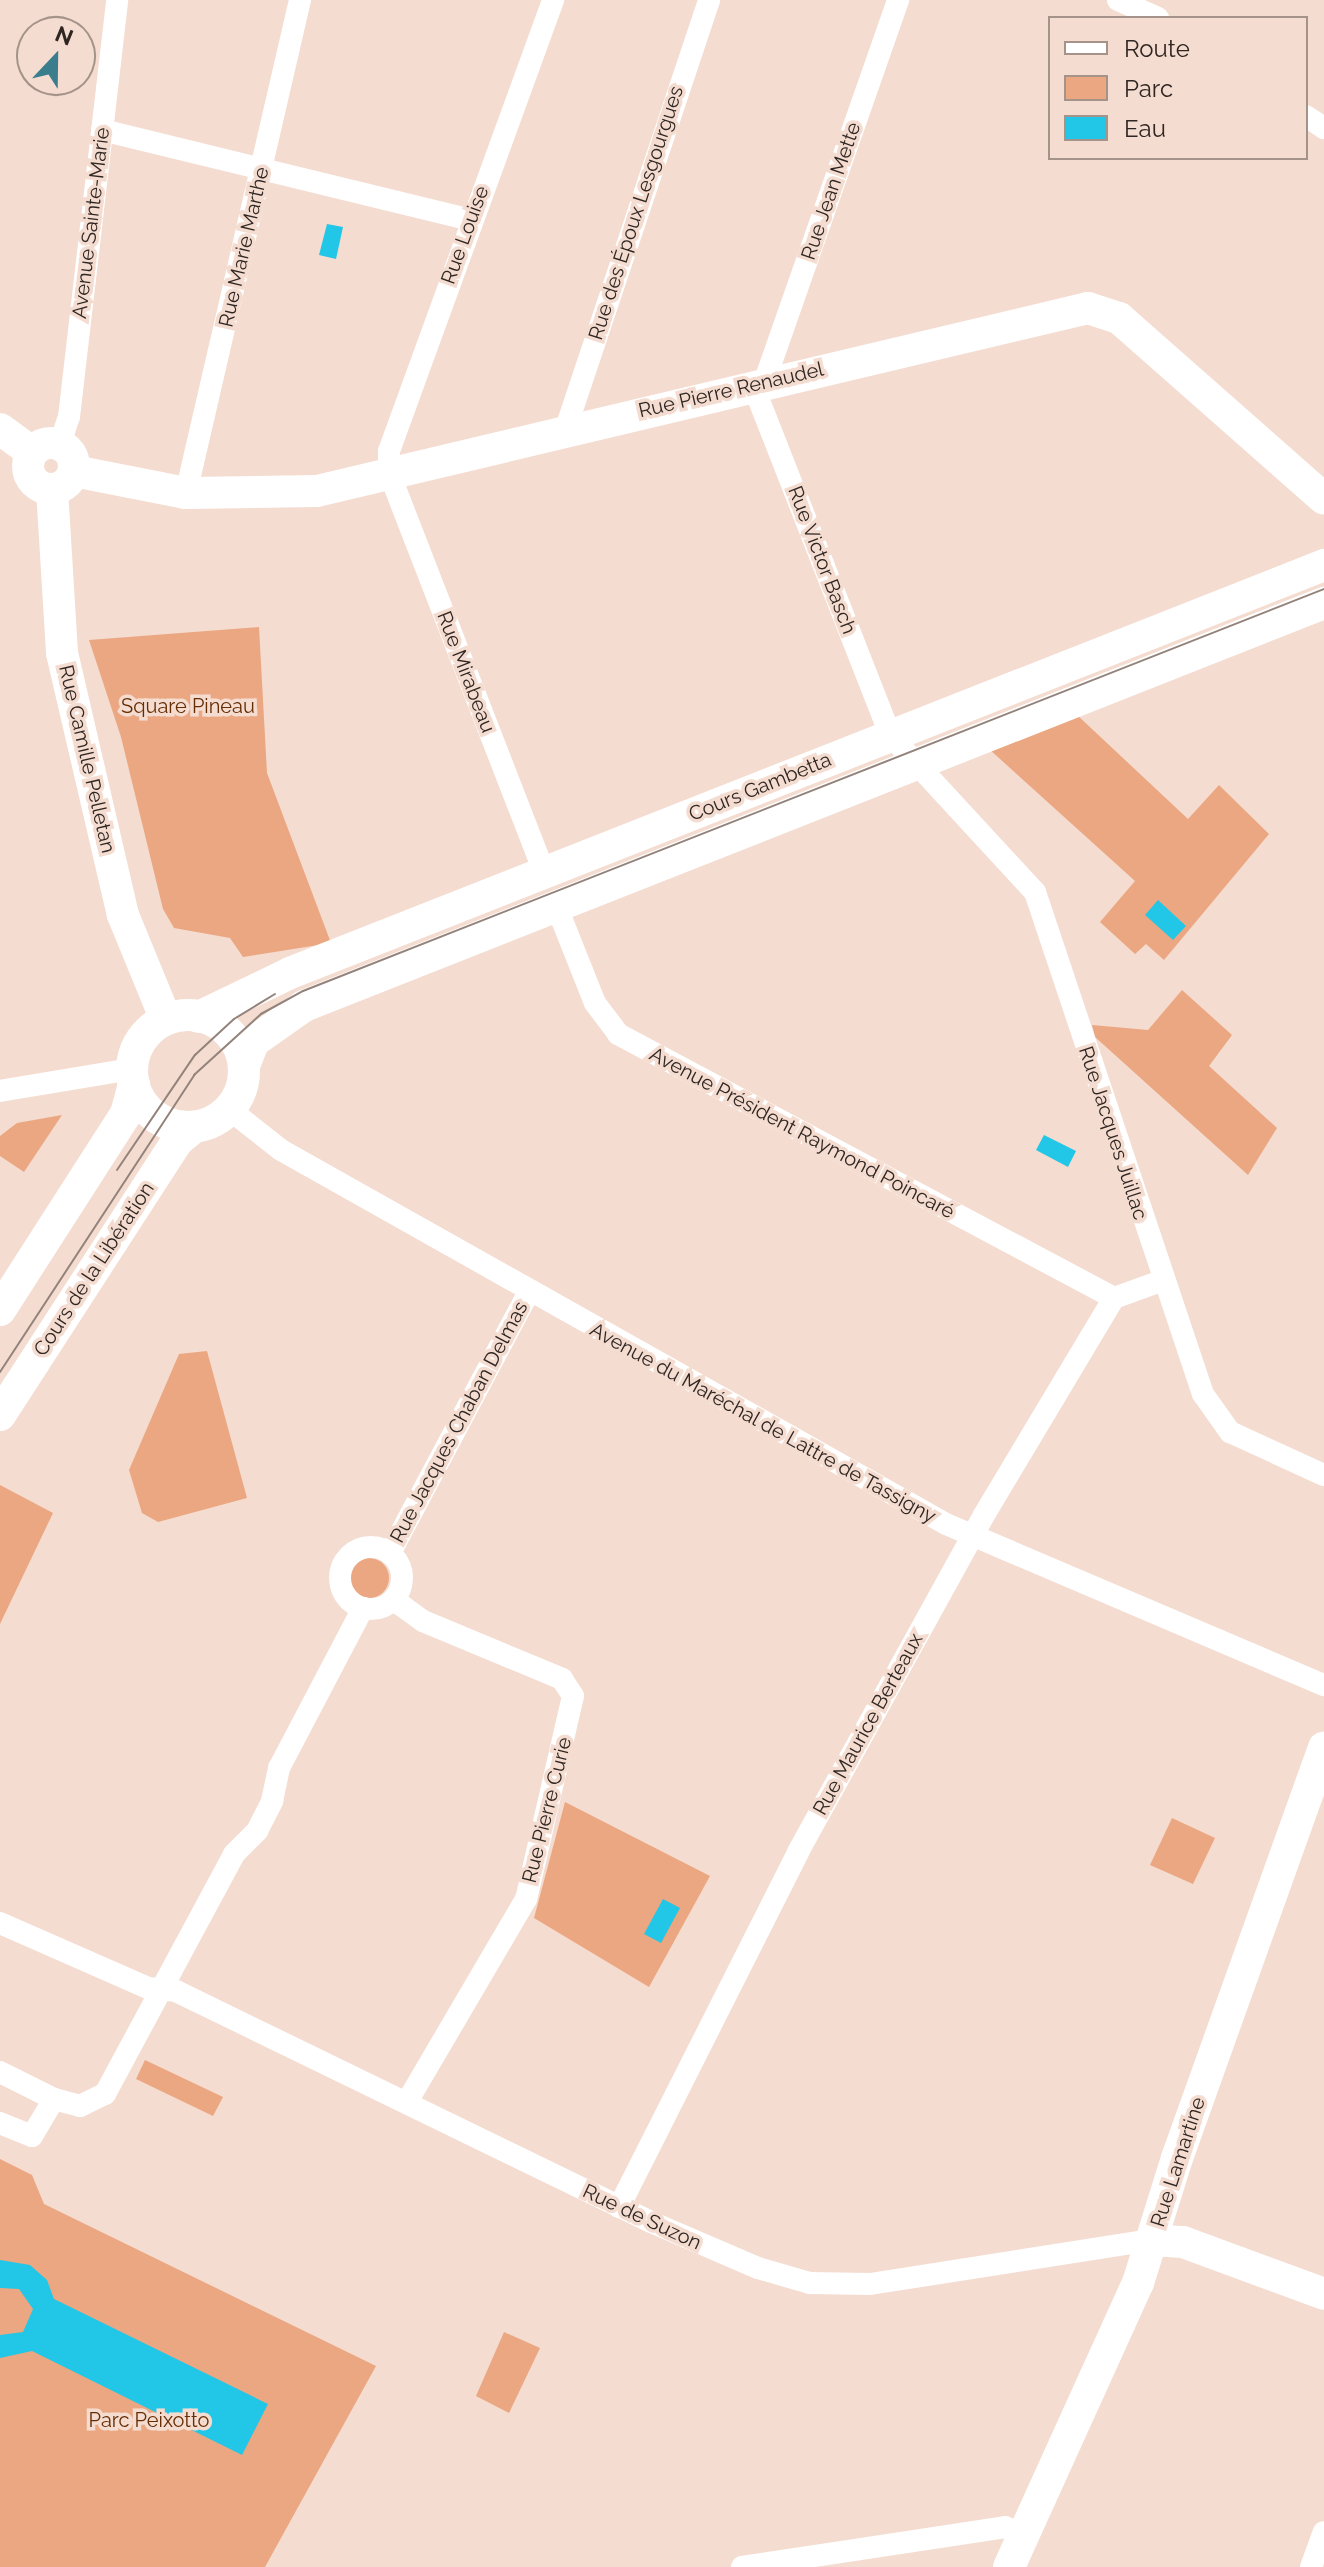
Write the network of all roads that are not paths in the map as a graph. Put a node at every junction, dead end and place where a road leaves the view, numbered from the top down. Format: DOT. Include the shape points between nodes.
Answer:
graph roads {
  1 [pos="117,0"];
  2 [pos="300,0"];
  3 [pos="553,0"];
  4 [pos="709,0"];
  5 [pos="898,0"];
  6 [pos="1118,0"];
  7 [pos="1149,8"];
  8 [pos="102,130"];
  9 [pos="263,168"];
  10 [pos="470,220"];
  11 [pos="758,384"];
  12 [pos="566,428"];
  13 [pos="0,429"];
  14 [pos="55,464"];
  15 [pos="389,472"];
  16 [pos="186,493"];
  17 [pos="1324,499"];
  18 [pos="1324,565"];
  19 [pos="1324,603"];
  20 [pos="890,735"];
  21 [pos="920,762"];
  22 [pos="544,872"];
  23 [pos="556,905"];
  24 [pos="199,1017"];
  25 [pos="166,1020"];
  26 [pos="244,1066"];
  27 [pos="133,1077"];
  28 [pos="8,1088"];
  29 [pos="229,1109"];
  30 [pos="194,1127"];
  31 [pos="1161,1281"];
  32 [pos="529,1292"];
  33 [pos="1114,1298"];
  34 [pos="0,1310"];
  35 [pos="0,1415"];
  36 [pos="1324,1475"];
  37 [pos="971,1537"];
  38 [pos="390,1553"];
  39 [pos="394,1600"];
  40 [pos="363,1608"];
  41 [pos="1324,1685"];
  42 [pos="1324,1748"];
  43 [pos="0,1923"];
  44 [pos="161,1989"];
  45 [pos="0,2072"];
  46 [pos="54,2099"];
  47 [pos="408,2100"];
  48 [pos="0,2123"];
  49 [pos="619,2207"];
  50 [pos="1152,2240"];
  51 [pos="1324,2294"];
  52 [pos="1324,2532"];
  53 [pos="1024,2536"];
  54 [pos="742,2567"];
  55 [pos="1009,2567"];
  56 [pos="1311,2567"];
  1 -- 8 [label="street, Avenue Sainte-Marie"];
  2 -- 9 [label="street, Rue Marie Marthe"];
  3 -- 10 [label="street, Rue Louise"];
  4 -- 12 [label="street, Rue des Époux Lesgourgues"];
  5 -- 11 [label="street, Rue Jean Mette"];
  6 -- 7 [label="street"];
  8 -- 9 [label="street"];
  8 -- 14 [label="street, Avenue Sainte-Marie" via="69,417"];
  9 -- 10 [label="street"];
  9 -- 16 [label="street, Rue Marie Marthe"];
  10 -- 15 [label="street, Rue Louise" via="389,451"];
  11 -- 12 [label="main road, Rue Pierre Renaudel"];
  11 -- 17 [label="main road, Rue Pierre Renaudel" via="1088,308 1105,310"];
  11 -- 20 [label="street, Rue Victor Basch"];
  12 -- 15 [label="main road, Rue Pierre Renaudel"];
  13 -- 14 [label="main road"];
  14 -- 16 [label="main road, Rue Pierre Renaudel"];
  14 -- 25 [label="main road, Rue Camille Pelletan" via="62,653 123,915"];
  15 -- 16 [label="main road, Rue Pierre Renaudel" via="317,491"];
  15 -- 22 [label="street, Rue Mirabeau"];
  18 -- 20 [label="main road, Cours Gambetta"];
  19 -- 21 [label="main road, Cours Gambetta"];
  20 -- 21 [label="street, Rue Jacques Juillac"];
  20 -- 22 [label="main road, Cours Gambetta"];
  21 -- 23 [label="main road, Cours Gambetta"];
  21 -- 31 [label="street, Rue Jacques Juillac" via="1035,892"];
  22 -- 24 [label="main road, Cours Gambetta" via="290,973"];
  23 -- 26 [label="main road, Cours Gambetta" via="304,1006 253,1042"];
  23 -- 33 [label="street, Avenue Président Raymond Poincaré" via="595,1003 618,1034"];
  24 -- 25 [label="main road"];
  24 -- 26 [label="main road" via="232,1036"];
  25 -- 27 [label="main road" via="142,1040"];
  26 -- 29 [label="main road" via="241,1089"];
  27 -- 28 [label="street"];
  27 -- 30 [label="main road" via="153,1114"];
  27 -- 34 [label="main road" via="126,1114"];
  29 -- 30 [label="main road"];
  29 -- 32 [label="street, Avenue du Maréchal de Lattre de Tassigny" via="281,1150"];
  30 -- 35 [label="main road, Cours de la Libération" via="177,1141"];
  31 -- 33 [label="street"];
  31 -- 36 [label="street, Rue Jacques Juillac" via="1214,1415 1254,1446"];
  32 -- 37 [label="street, Avenue du Maréchal de Lattre de Tassigny"];
  32 -- 38 [label="street, Rue Jacques Chaban Delmas"];
  33 -- 37 [label="street, Rue Maurice Berteaux"];
  37 -- 41 [label="street, Avenue du Maréchal de Lattre de Tassigny"];
  37 -- 49 [label="street, Rue Maurice Berteaux" via="798,1852"];
  38 -- 39 [label="street" via="403,1581"];
  38 -- 40 [label="street" via="361,1548 345,1560 341,1589"];
  39 -- 40 [label="street"];
  39 -- 47 [label="street, Rue Pierre Curie" via="423,1621 562,1679 573,1696 526,1899"];
  40 -- 44 [label="street" via="279,1768 272,1801 257,1831 234,1854"];
  42 -- 50 [label="main road, Rue Lamartine"];
  43 -- 44 [label="street, Rue de Suzon" via="128,1980"];
  44 -- 46 [label="street" via="105,2094 80,2106"];
  44 -- 47 [label="street, Rue de Suzon" via="176,1991"];
  45 -- 46 [label="street"];
  46 -- 48 [label="street" via="32,2136"];
  47 -- 49 [label="street, Rue de Suzon" via="444,2124"];
  49 -- 50 [label="street, Rue de Suzon" via="758,2268 810,2283 870,2284"];
  50 -- 51 [label="main road, Rue de Suzon" via="1183,2242"];
  50 -- 53 [label="main road, Rue Lamartine"];
  52 -- 56 [label="street"];
  53 -- 54 [label="street" via="1005,2527"];
  53 -- 55 [label="main road, Rue Lamartine"];
}
